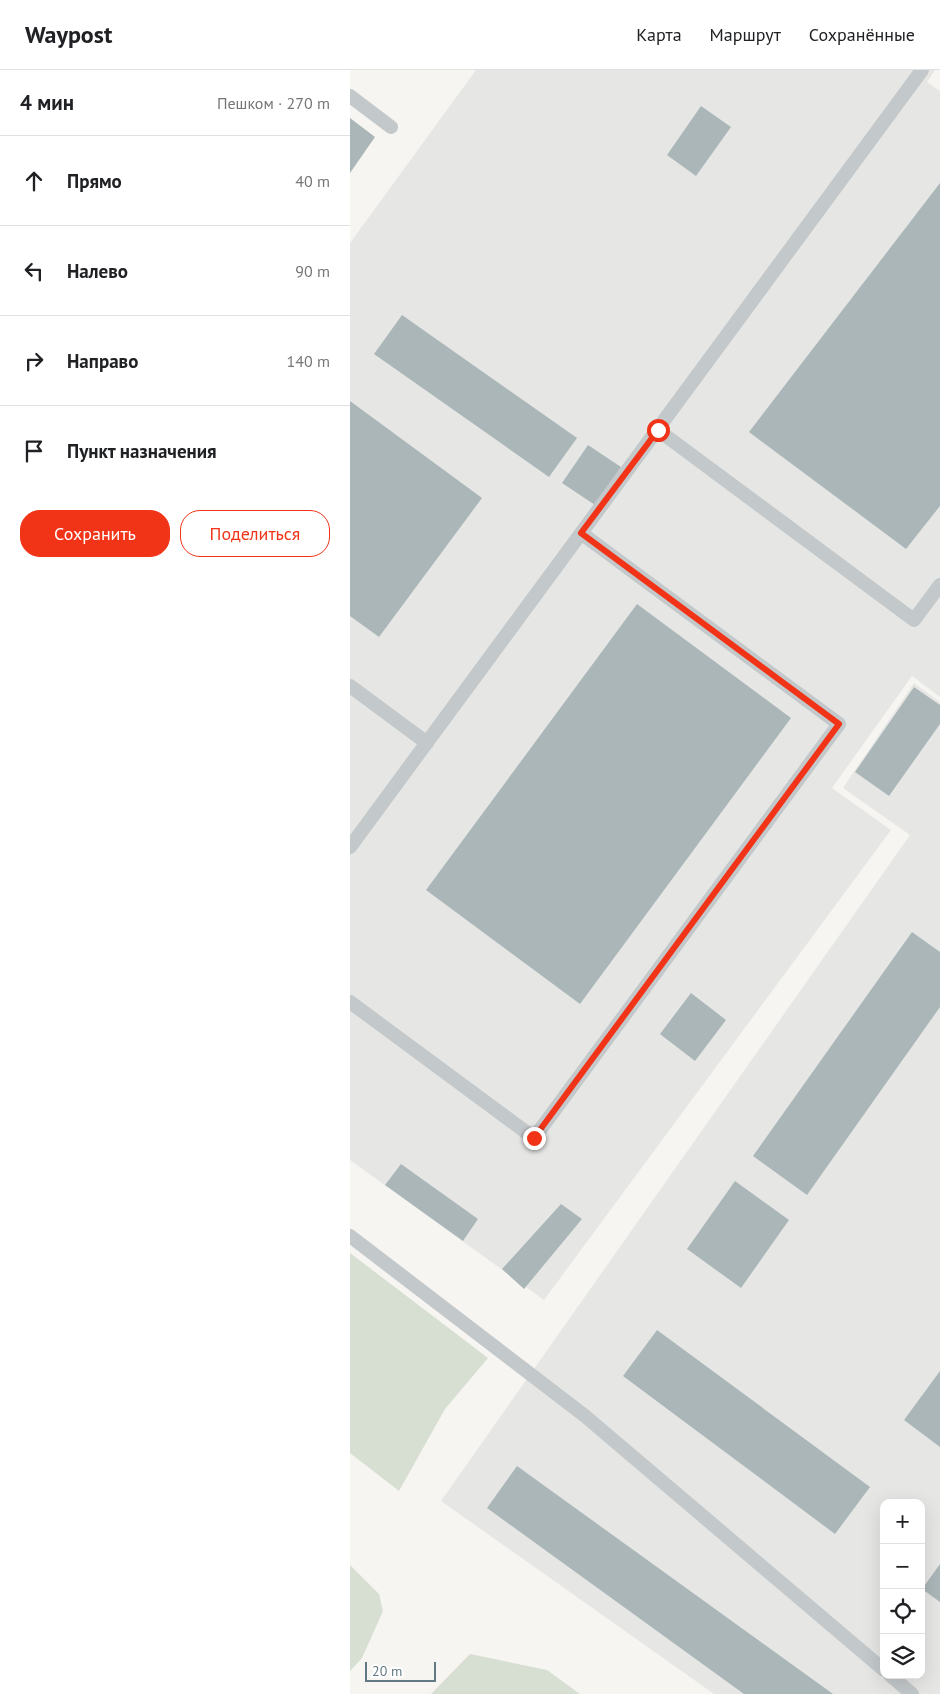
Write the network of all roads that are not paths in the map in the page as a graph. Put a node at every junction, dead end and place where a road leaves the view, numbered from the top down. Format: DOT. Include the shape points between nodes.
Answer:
graph roads {
  1 [pos="922,70"];
  2 [pos="350,96"];
  3 [pos="391,127"];
  4 [pos="658,430"];
  5 [pos="581,533"];
  6 [pos="940,585"];
  7 [pos="350,686"];
  8 [pos="427,743"];
  9 [pos="350,847"];
  10 [pos="350,1002"];
  11 [pos="350,1236"];
  12 [pos="880,1667"];
  13 [pos="895,1679"];
  14 [pos="912,1694"];
  1 -- 4 [label="lane"];
  2 -- 3 [label="lane"];
  4 -- 5 [label="lane"];
  4 -- 6 [label="lane" via="914,620"];
  5 -- 8 [label="lane"];
  5 -- 10 [label="lane" via="839,724 534,1138"];
  7 -- 8 [label="lane"];
  8 -- 9 [label="lane"];
  11 -- 12 [label="lane" via="585,1416"];
  13 -- 14 [label="lane"];
}
